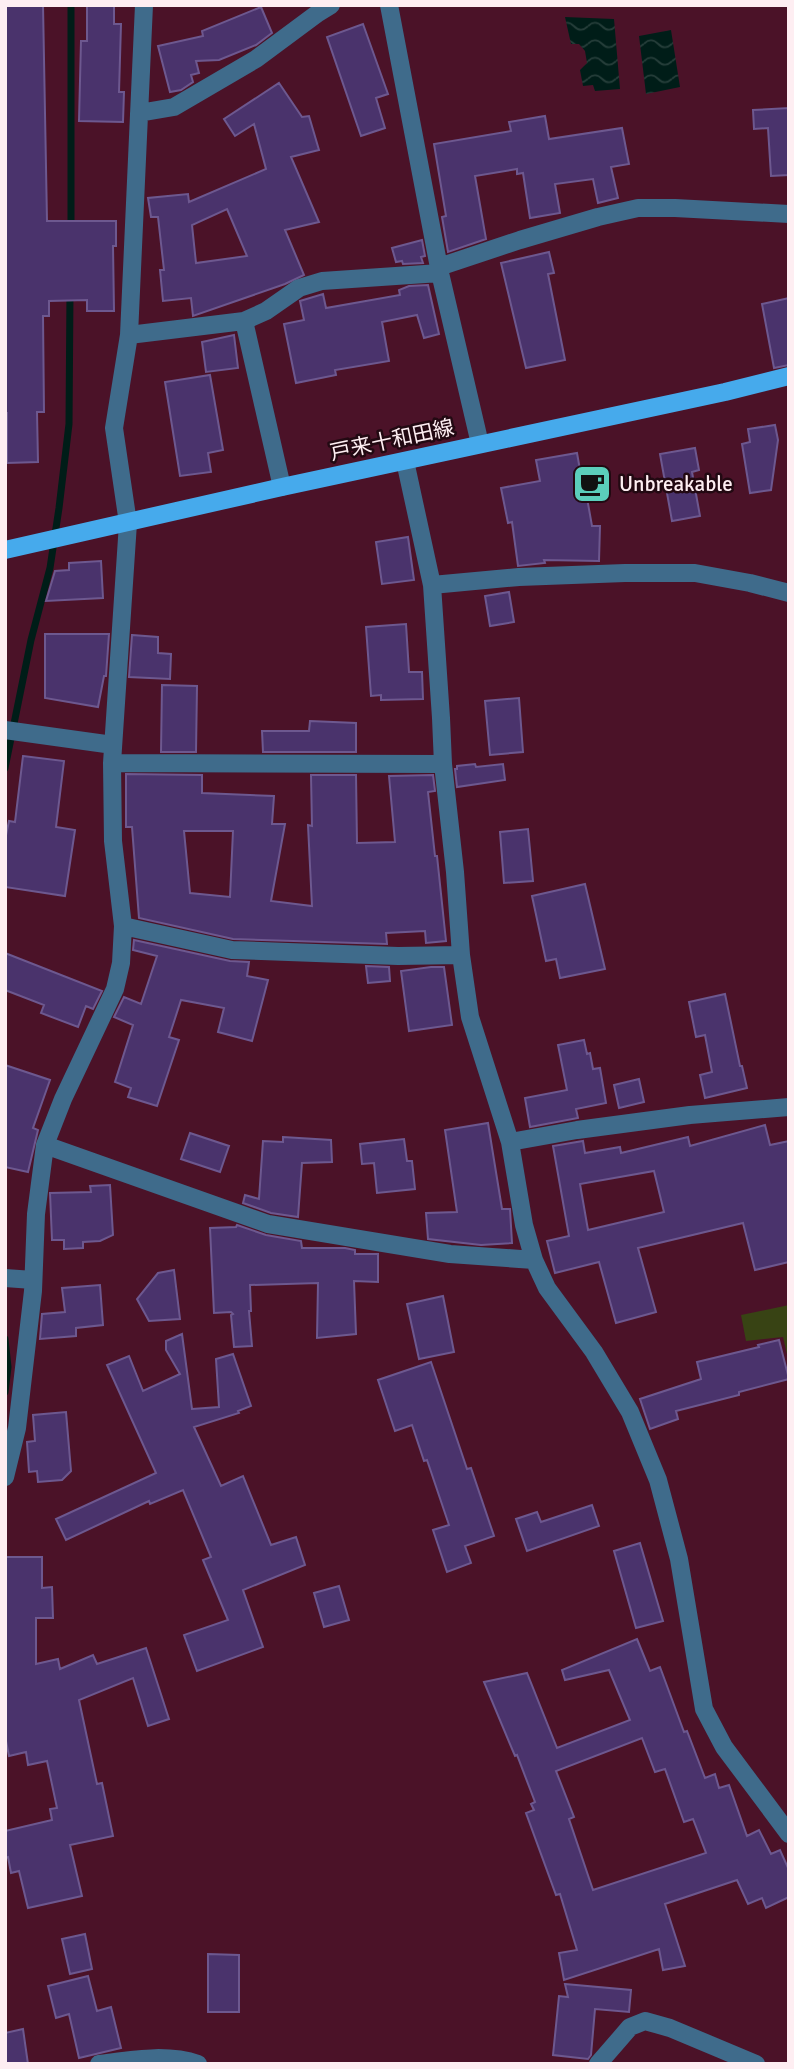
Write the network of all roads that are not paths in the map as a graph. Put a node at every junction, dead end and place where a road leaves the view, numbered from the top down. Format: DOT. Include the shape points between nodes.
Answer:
graph roads {
  1 [pos="144,5"];
  2 [pos="331,5"];
  3 [pos="389,5"];
  4 [pos="139,113"];
  5 [pos="789,214"];
  6 [pos="439,270"];
  7 [pos="244,321"];
  8 [pos="129,334"];
  9 [pos="789,376"];
  10 [pos="480,444"];
  11 [pos="405,461"];
  12 [pos="282,487"];
  13 [pos="128,523"];
  14 [pos="5,550"];
  15 [pos="432,585"];
  16 [pos="789,593"];
  17 [pos="13,731"];
  18 [pos="113,754"];
  19 [pos="443,764"];
  20 [pos="123,926"];
  21 [pos="461,956"];
  22 [pos="789,1107"];
  23 [pos="510,1142"];
  24 [pos="45,1145"];
  25 [pos="534,1259"];
  26 [pos="5,1278"];
  27 [pos="33,1280"];
  28 [pos="5,1477"];
  29 [pos="789,1834"];
  30 [pos="99,2064"];
  31 [pos="198,2064"];
  32 [pos="598,2064"];
  33 [pos="756,2064"];
  1 -- 4 [label="street"];
  2 -- 4 [label="street" via="256,59 174,107"];
  3 -- 6 [label="street"];
  4 -- 8 [label="street"];
  5 -- 6 [label="street" via="638,208"];
  6 -- 7 [label="street" via="322,281 299,288"];
  6 -- 10 [label="street"];
  7 -- 8 [label="street"];
  7 -- 12 [label="street"];
  8 -- 13 [label="street" via="114,428"];
  9 -- 10 [label="main road, 戸来十和田線"];
  10 -- 11 [label="main road, 戸来十和田線"];
  11 -- 12 [label="main road, 戸来十和田線"];
  11 -- 15 [label="street"];
  12 -- 13 [label="main road, 戸来十和田線"];
  13 -- 14 [label="main road, 戸来十和田線"];
  13 -- 18 [label="street"];
  15 -- 16 [label="street" via="519,577 695,573"];
  15 -- 19 [label="street"];
  17 -- 18 [label="street"];
  18 -- 19 [label="street"];
  18 -- 20 [label="street" via="113,841"];
  19 -- 21 [label="street"];
  20 -- 21 [label="street" via="232,950"];
  20 -- 24 [label="street" via="115,989"];
  21 -- 23 [label="street" via="470,1017"];
  22 -- 23 [label="street" via="690,1115"];
  23 -- 25 [label="street"];
  24 -- 25 [label="street" via="268,1224 450,1254"];
  24 -- 27 [label="street"];
  25 -- 29 [label="street" via="547,1288 630,1412 658,1480 680,1559 704,1709 724,1747"];
  26 -- 27 [label="street"];
  27 -- 28 [label="street" via="17,1428"];
  30 -- 31 [label="street" via="148,2058"];
  32 -- 33 [label="street" via="630,2027 645,2021"];
}
